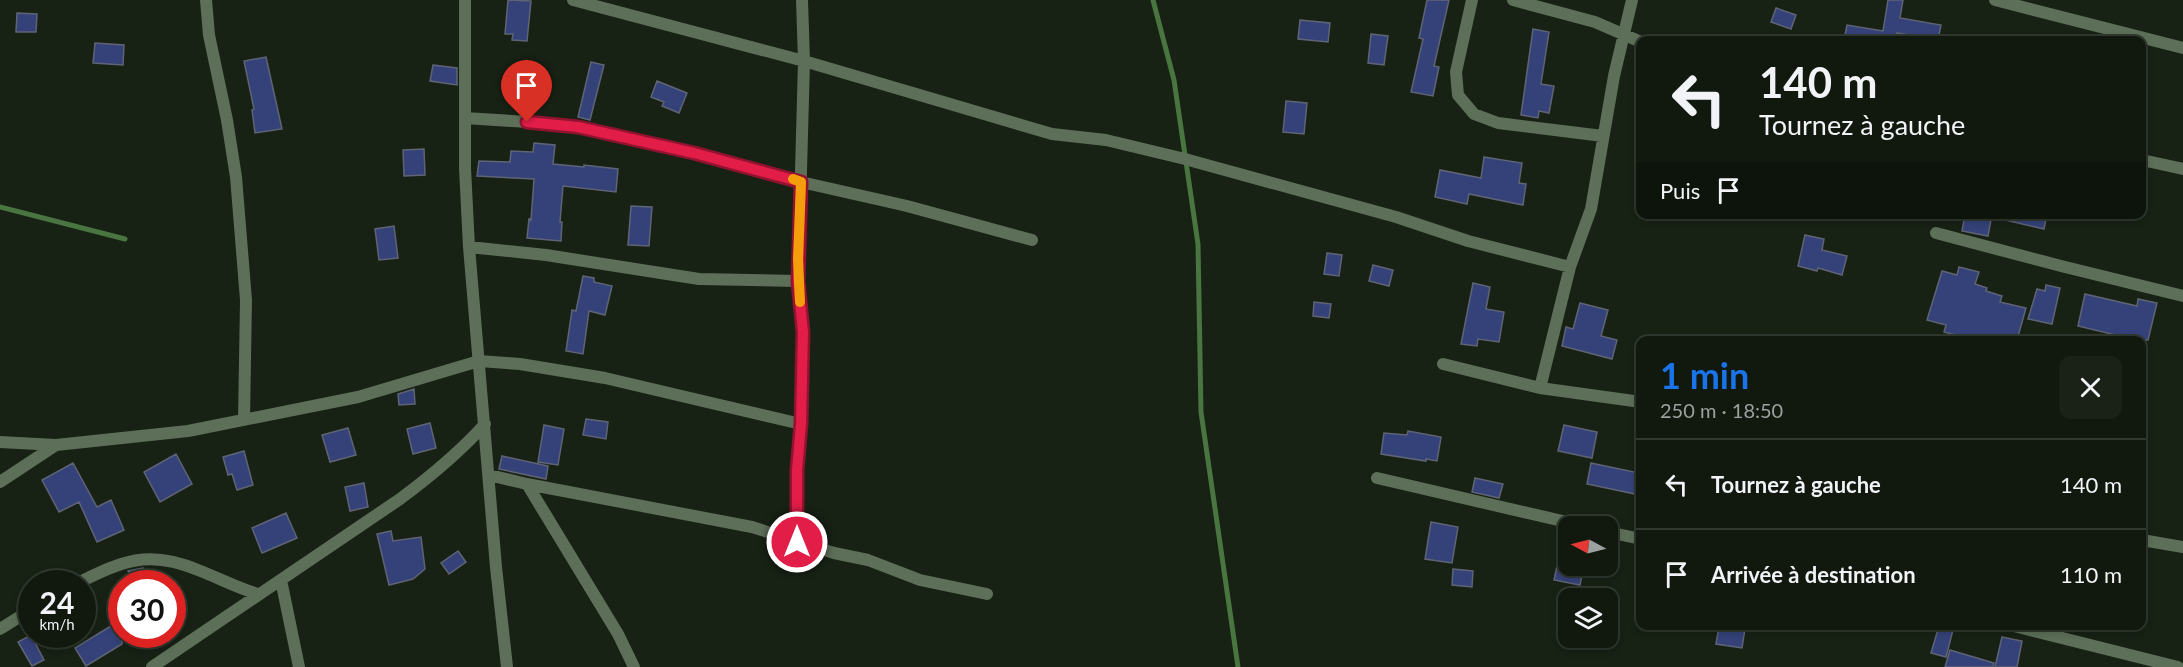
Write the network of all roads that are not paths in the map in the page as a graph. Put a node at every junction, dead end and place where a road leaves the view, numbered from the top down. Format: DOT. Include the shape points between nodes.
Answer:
graph roads {
  1 [pos="206,0"];
  2 [pos="465,0"];
  3 [pos="573,0"];
  4 [pos="802,0"];
  5 [pos="1472,0"];
  6 [pos="1513,0"];
  7 [pos="1632,0"];
  8 [pos="1995,0"];
  9 [pos="1624,35"];
  10 [pos="2136,36"];
  11 [pos="2146,39"];
  12 [pos="1636,40"];
  13 [pos="2183,48"];
  14 [pos="804,61"];
  15 [pos="465,118"];
  16 [pos="1603,136"];
  17 [pos="2146,161"];
  18 [pos="2183,169"];
  19 [pos="801,182"];
  20 [pos="1936,232"];
  21 [pos="1032,240"];
  22 [pos="469,247"];
  23 [pos="1570,267"];
  24 [pos="798,281"];
  25 [pos="2183,296"];
  26 [pos="479,361"];
  27 [pos="1443,363"];
  28 [pos="1540,388"];
  29 [pos="1636,401"];
  30 [pos="244,420"];
  31 [pos="485,424"];
  32 [pos="801,424"];
  33 [pos="0,442"];
  34 [pos="56,445"];
  35 [pos="489,475"];
  36 [pos="1377,478"];
  37 [pos="0,482"];
  38 [pos="528,484"];
  39 [pos="1558,520"];
  40 [pos="1618,534"];
  41 [pos="1636,538"];
  42 [pos="2146,541"];
  43 [pos="797,542"];
  44 [pos="2183,547"];
  45 [pos="96,574"];
  46 [pos="281,580"];
  47 [pos="258,594"];
  48 [pos="987,594"];
  49 [pos="18,618"];
  50 [pos="0,629"];
  51 [pos="2030,630"];
  52 [pos="152,667"];
  53 [pos="299,667"];
  54 [pos="507,667"];
  55 [pos="634,667"];
  56 [pos="2178,667"];
  1 -- 30 [label="street" via="236,177 246,300"];
  2 -- 15 [label="street"];
  3 -- 14 [label="street"];
  4 -- 14 [label="street"];
  5 -- 16 [label="street" via="1456,72 1458,95 1474,114 1498,123"];
  6 -- 9 [label="street" via="1595,22"];
  7 -- 9 [label="street"];
  8 -- 10 [label="street"];
  9 -- 12 [label="street"];
  9 -- 16 [label="street"];
  11 -- 13 [label="street"];
  14 -- 19 [label="street"];
  14 -- 23 [label="street" via="1052,134 1106,140 1185,159"];
  15 -- 19 [label="street" via="578,127"];
  15 -- 22 [label="street"];
  16 -- 23 [label="street" via="1591,209"];
  17 -- 18 [label="street"];
  19 -- 21 [label="street"];
  19 -- 24 [label="street"];
  20 -- 25 [label="street"];
  22 -- 24 [label="street" via="699,279"];
  22 -- 26 [label="street"];
  23 -- 28 [label="street"];
  24 -- 32 [label="street" via="803,332"];
  26 -- 30 [label="street" via="358,397"];
  26 -- 31 [label="street"];
  26 -- 32 [label="street" via="605,378"];
  27 -- 28 [label="street"];
  28 -- 29 [label="street"];
  30 -- 34 [label="street"];
  31 -- 35 [label="street"];
  31 -- 46 [label="street" via="434,474"];
  32 -- 43 [label="street"];
  33 -- 34 [label="street"];
  34 -- 37 [label="street"];
  35 -- 38 [label="street"];
  35 -- 54 [label="street"];
  36 -- 39 [label="street"];
  38 -- 43 [label="street" via="752,528"];
  38 -- 55 [label="street"];
  40 -- 41 [label="street"];
  42 -- 44 [label="street"];
  43 -- 48 [label="street" via="868,560 920,580"];
  45 -- 47 [label="street" via="126,562 160,558"];
  46 -- 47 [label="street"];
  46 -- 53 [label="street"];
  47 -- 52 [label="street"];
  49 -- 50 [label="street"];
  51 -- 56 [label="street"];
}
